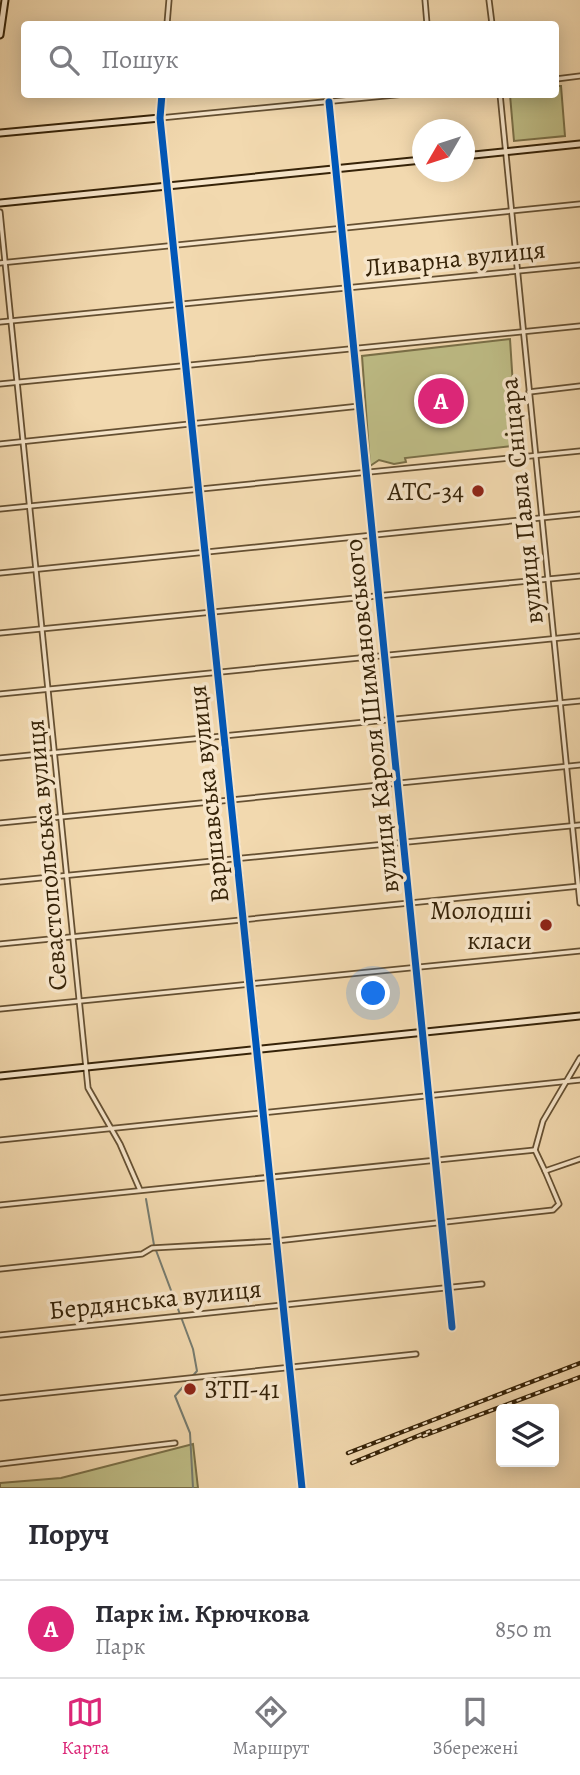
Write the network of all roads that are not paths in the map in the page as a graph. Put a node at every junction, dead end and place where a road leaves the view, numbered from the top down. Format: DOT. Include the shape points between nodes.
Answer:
graph roads {
  1 [pos="5,0"];
  2 [pos="169,0"];
  3 [pos="425,0"];
  4 [pos="489,0"];
  5 [pos="2,13"];
  6 [pos="167,21"];
  7 [pos="427,21"];
  8 [pos="492,21"];
  9 [pos="0,35"];
  10 [pos="580,76"];
  11 [pos="559,79"];
  12 [pos="162,98"];
  13 [pos="368,98"];
  14 [pos="500,98"];
  15 [pos="330,102"];
  16 [pos="160,118"];
  17 [pos="0,133"];
  18 [pos="580,144"];
  19 [pos="505,151"];
  20 [pos="475,155"];
  21 [pos="412,161"];
  22 [pos="337,169"];
  23 [pos="167,186"];
  24 [pos="0,203"];
  25 [pos="580,204"];
  26 [pos="510,210"];
  27 [pos="0,212"];
  28 [pos="341,229"];
  29 [pos="174,245"];
  30 [pos="3,262"];
  31 [pos="580,265"];
  32 [pos="516,272"];
  33 [pos="347,289"];
  34 [pos="180,306"];
  35 [pos="11,321"];
  36 [pos="0,323"];
  37 [pos="580,326"];
  38 [pos="523,332"];
  39 [pos="355,349"];
  40 [pos="186,366"];
  41 [pos="18,382"];
  42 [pos="0,384"];
  43 [pos="580,387"];
  44 [pos="529,392"];
  45 [pos="361,406"];
  46 [pos="191,425"];
  47 [pos="23,442"];
  48 [pos="0,444"];
  49 [pos="580,451"];
  50 [pos="536,455"];
  51 [pos="367,472"];
  52 [pos="197,489"];
  53 [pos="30,506"];
  54 [pos="0,509"];
  55 [pos="580,514"];
  56 [pos="541,517"];
  57 [pos="373,535"];
  58 [pos="204,554"];
  59 [pos="38,569"];
  60 [pos="0,573"];
  61 [pos="580,576"];
  62 [pos="547,579"];
  63 [pos="379,595"];
  64 [pos="210,612"];
  65 [pos="43,629"];
  66 [pos="0,633"];
  67 [pos="580,636"];
  68 [pos="554,638"];
  69 [pos="386,655"];
  70 [pos="217,672"];
  71 [pos="49,688"];
  72 [pos="0,694"];
  73 [pos="580,701"];
  74 [pos="560,703"];
  75 [pos="393,719"];
  76 [pos="224,737"];
  77 [pos="54,753"];
  78 [pos="0,758"];
  79 [pos="580,765"];
  80 [pos="567,766"];
  81 [pos="398,782"];
  82 [pos="230,799"];
  83 [pos="61,816"];
  84 [pos="0,823"];
  85 [pos="573,825"];
  86 [pos="580,825"];
  87 [pos="404,842"];
  88 [pos="237,858"];
  89 [pos="67,875"];
  90 [pos="0,882"];
  91 [pos="579,886"];
  92 [pos="580,903"];
  93 [pos="411,904"];
  94 [pos="243,919"];
  95 [pos="73,936"];
  96 [pos="0,944"];
  97 [pos="580,951"];
  98 [pos="416,966"];
  99 [pos="250,983"];
  100 [pos="79,1001"];
  101 [pos="0,1009"];
  102 [pos="580,1016"];
  103 [pos="423,1031"];
  104 [pos="257,1049"];
  105 [pos="580,1058"];
  106 [pos="87,1066"];
  107 [pos="0,1076"];
  108 [pos="580,1080"];
  109 [pos="568,1081"];
  110 [pos="430,1096"];
  111 [pos="264,1114"];
  112 [pos="111,1128"];
  113 [pos="0,1140"];
  114 [pos="535,1150"];
  115 [pos="580,1159"];
  116 [pos="435,1160"];
  117 [pos="545,1171"];
  118 [pos="270,1177"];
  119 [pos="140,1190"];
  120 [pos="0,1205"];
  121 [pos="442,1223"];
  122 [pos="276,1241"];
  123 [pos="0,1269"];
  124 [pos="482,1284"];
  125 [pos="447,1287"];
  126 [pos="282,1306"];
  127 [pos="452,1327"];
  128 [pos="0,1335"];
  129 [pos="416,1354"];
  130 [pos="289,1369"];
  131 [pos="0,1398"];
  132 [pos="174,1443"];
  133 [pos="0,1464"];
  134 [pos="302,1488"];
  1 -- 5 [label="street"];
  2 -- 6 [label="street"];
  3 -- 7 [label="street"];
  4 -- 8 [label="street"];
  5 -- 9 [label="street"];
  10 -- 11 [label="street"];
  12 -- 16 [label="street, Варшавська вулиця"];
  13 -- 15 [label="street"];
  14 -- 19 [label="street, вулиця Павла Сніцара"];
  15 -- 16 [label="street"];
  15 -- 22 [label="street, вулиця Кароля Шимановського"];
  16 -- 17 [label="street"];
  16 -- 23 [label="street, Варшавська вулиця"];
  18 -- 19 [label="street"];
  19 -- 20 [label="street"];
  19 -- 26 [label="street, вулиця Павла Сніцара"];
  21 -- 22 [label="street"];
  22 -- 23 [label="street"];
  22 -- 28 [label="street, вулиця Кароля Шимановського"];
  23 -- 24 [label="street"];
  23 -- 29 [label="street, Варшавська вулиця"];
  25 -- 26 [label="street"];
  26 -- 28 [label="street"];
  26 -- 32 [label="street, вулиця Павла Сніцара"];
  27 -- 30 [label="street, Севастопольська вулиця"];
  28 -- 29 [label="street"];
  28 -- 33 [label="street, вулиця Кароля Шимановського"];
  29 -- 30 [label="street"];
  29 -- 34 [label="street, Варшавська вулиця"];
  30 -- 35 [label="street, Севастопольська вулиця"];
  31 -- 32 [label="street, Ливарна вулиця"];
  32 -- 33 [label="street, Ливарна вулиця"];
  32 -- 38 [label="street, вулиця Павла Сніцара"];
  33 -- 34 [label="street, Ливарна вулиця"];
  33 -- 39 [label="street, вулиця Кароля Шимановського"];
  34 -- 35 [label="street, Ливарна вулиця"];
  34 -- 40 [label="street, Варшавська вулиця"];
  35 -- 36 [label="street, Ливарна вулиця"];
  35 -- 41 [label="street, Севастопольська вулиця"];
  37 -- 38 [label="street"];
  38 -- 39 [label="street"];
  38 -- 44 [label="street, вулиця Павла Сніцара"];
  39 -- 40 [label="street"];
  39 -- 45 [label="street, вулиця Кароля Шимановського"];
  40 -- 41 [label="street"];
  40 -- 46 [label="street, Варшавська вулиця"];
  41 -- 42 [label="street"];
  41 -- 47 [label="street, Севастопольська вулиця"];
  43 -- 44 [label="street"];
  44 -- 50 [label="street, вулиця Павла Сніцара"];
  45 -- 46 [label="street"];
  45 -- 51 [label="street, вулиця Кароля Шимановського"];
  46 -- 47 [label="street"];
  46 -- 52 [label="street, Варшавська вулиця"];
  47 -- 48 [label="street"];
  47 -- 53 [label="street, Севастопольська вулиця"];
  49 -- 50 [label="street"];
  50 -- 51 [label="street"];
  50 -- 56 [label="street, вулиця Павла Сніцара"];
  51 -- 52 [label="street"];
  51 -- 57 [label="street, вулиця Кароля Шимановського"];
  52 -- 53 [label="street"];
  52 -- 58 [label="street, Варшавська вулиця"];
  53 -- 54 [label="street"];
  53 -- 59 [label="street, Севастопольська вулиця"];
  55 -- 56 [label="street"];
  56 -- 57 [label="street"];
  56 -- 62 [label="street, вулиця Павла Сніцара"];
  57 -- 58 [label="street"];
  57 -- 63 [label="street, вулиця Кароля Шимановського"];
  58 -- 59 [label="street"];
  58 -- 64 [label="street, Варшавська вулиця"];
  59 -- 60 [label="street"];
  59 -- 65 [label="street, Севастопольська вулиця"];
  61 -- 62 [label="street"];
  62 -- 63 [label="street"];
  62 -- 68 [label="street, вулиця Павла Сніцара"];
  63 -- 64 [label="street"];
  63 -- 69 [label="street, вулиця Кароля Шимановського"];
  64 -- 65 [label="street"];
  64 -- 70 [label="street, Варшавська вулиця"];
  65 -- 66 [label="street"];
  65 -- 71 [label="street, Севастопольська вулиця"];
  67 -- 68 [label="street"];
  68 -- 69 [label="street"];
  68 -- 74 [label="street, вулиця Павла Сніцара"];
  69 -- 70 [label="street"];
  69 -- 75 [label="street, вулиця Кароля Шимановського"];
  70 -- 71 [label="street"];
  70 -- 76 [label="street, Варшавська вулиця"];
  71 -- 72 [label="street"];
  71 -- 77 [label="street, Севастопольська вулиця"];
  73 -- 74 [label="street"];
  74 -- 75 [label="street"];
  74 -- 80 [label="street, вулиця Павла Сніцара"];
  75 -- 76 [label="street"];
  75 -- 81 [label="street, вулиця Кароля Шимановського"];
  76 -- 77 [label="street"];
  76 -- 82 [label="street, Варшавська вулиця"];
  77 -- 78 [label="street"];
  77 -- 83 [label="street, Севастопольська вулиця"];
  79 -- 80 [label="street"];
  80 -- 81 [label="street"];
  80 -- 85 [label="street, вулиця Павла Сніцара"];
  81 -- 82 [label="street"];
  81 -- 87 [label="street, вулиця Кароля Шимановського"];
  82 -- 83 [label="street"];
  82 -- 88 [label="street, Варшавська вулиця"];
  83 -- 84 [label="street"];
  83 -- 89 [label="street, Севастопольська вулиця"];
  85 -- 86 [label="street"];
  85 -- 87 [label="street"];
  85 -- 91 [label="street, вулиця Павла Сніцара"];
  87 -- 88 [label="street"];
  87 -- 93 [label="street, вулиця Кароля Шимановського"];
  88 -- 89 [label="street"];
  88 -- 94 [label="street, Варшавська вулиця"];
  89 -- 90 [label="street"];
  89 -- 95 [label="street, Севастопольська вулиця"];
  91 -- 92 [label="street, вулиця Павла Сніцара"];
  91 -- 93 [label="street"];
  93 -- 94 [label="street"];
  93 -- 98 [label="street, вулиця Кароля Шимановського"];
  94 -- 95 [label="street"];
  94 -- 99 [label="street, Варшавська вулиця"];
  95 -- 96 [label="street"];
  95 -- 100 [label="street, Севастопольська вулиця"];
  97 -- 98 [label="street"];
  98 -- 99 [label="street"];
  98 -- 103 [label="street, вулиця Кароля Шимановського"];
  99 -- 100 [label="street"];
  99 -- 104 [label="street, Варшавська вулиця"];
  100 -- 101 [label="street"];
  100 -- 106 [label="street, Севастопольська вулиця"];
  102 -- 103 [label="street"];
  103 -- 104 [label="street"];
  103 -- 110 [label="street, вулиця Кароля Шимановського"];
  104 -- 106 [label="street"];
  104 -- 111 [label="street, Варшавська вулиця"];
  105 -- 109 [label="street"];
  106 -- 107 [label="street"];
  106 -- 112 [label="street, Севастопольська вулиця" via="88,1088"];
  108 -- 109 [label="street"];
  109 -- 110 [label="street"];
  109 -- 114 [label="street" via="543,1121"];
  110 -- 111 [label="street"];
  110 -- 116 [label="street, вулиця Кароля Шимановського"];
  111 -- 112 [label="street"];
  111 -- 118 [label="street, Варшавська вулиця"];
  112 -- 113 [label="street"];
  112 -- 119 [label="street, Севастопольська вулиця"];
  114 -- 116 [label="street"];
  114 -- 117 [label="street"];
  115 -- 117 [label="street"];
  116 -- 118 [label="street"];
  116 -- 121 [label="street, вулиця Кароля Шимановського"];
  117 -- 121 [label="street" via="559,1205 553,1210"];
  118 -- 119 [label="street"];
  118 -- 122 [label="street, Варшавська вулиця"];
  119 -- 120 [label="street"];
  121 -- 122 [label="street"];
  121 -- 125 [label="street, вулиця Кароля Шимановського"];
  122 -- 123 [label="street" via="152,1248 142,1254"];
  122 -- 126 [label="street, Варшавська вулиця"];
  124 -- 125 [label="street, Бердянська вулиця"];
  125 -- 126 [label="street, Бердянська вулиця"];
  125 -- 127 [label="street, вулиця Кароля Шимановського"];
  126 -- 128 [label="street, Бердянська вулиця"];
  126 -- 130 [label="street, Варшавська вулиця"];
  129 -- 130 [label="street"];
  130 -- 131 [label="street"];
  130 -- 134 [label="street, Варшавська вулиця"];
  132 -- 133 [label="street"];
}
